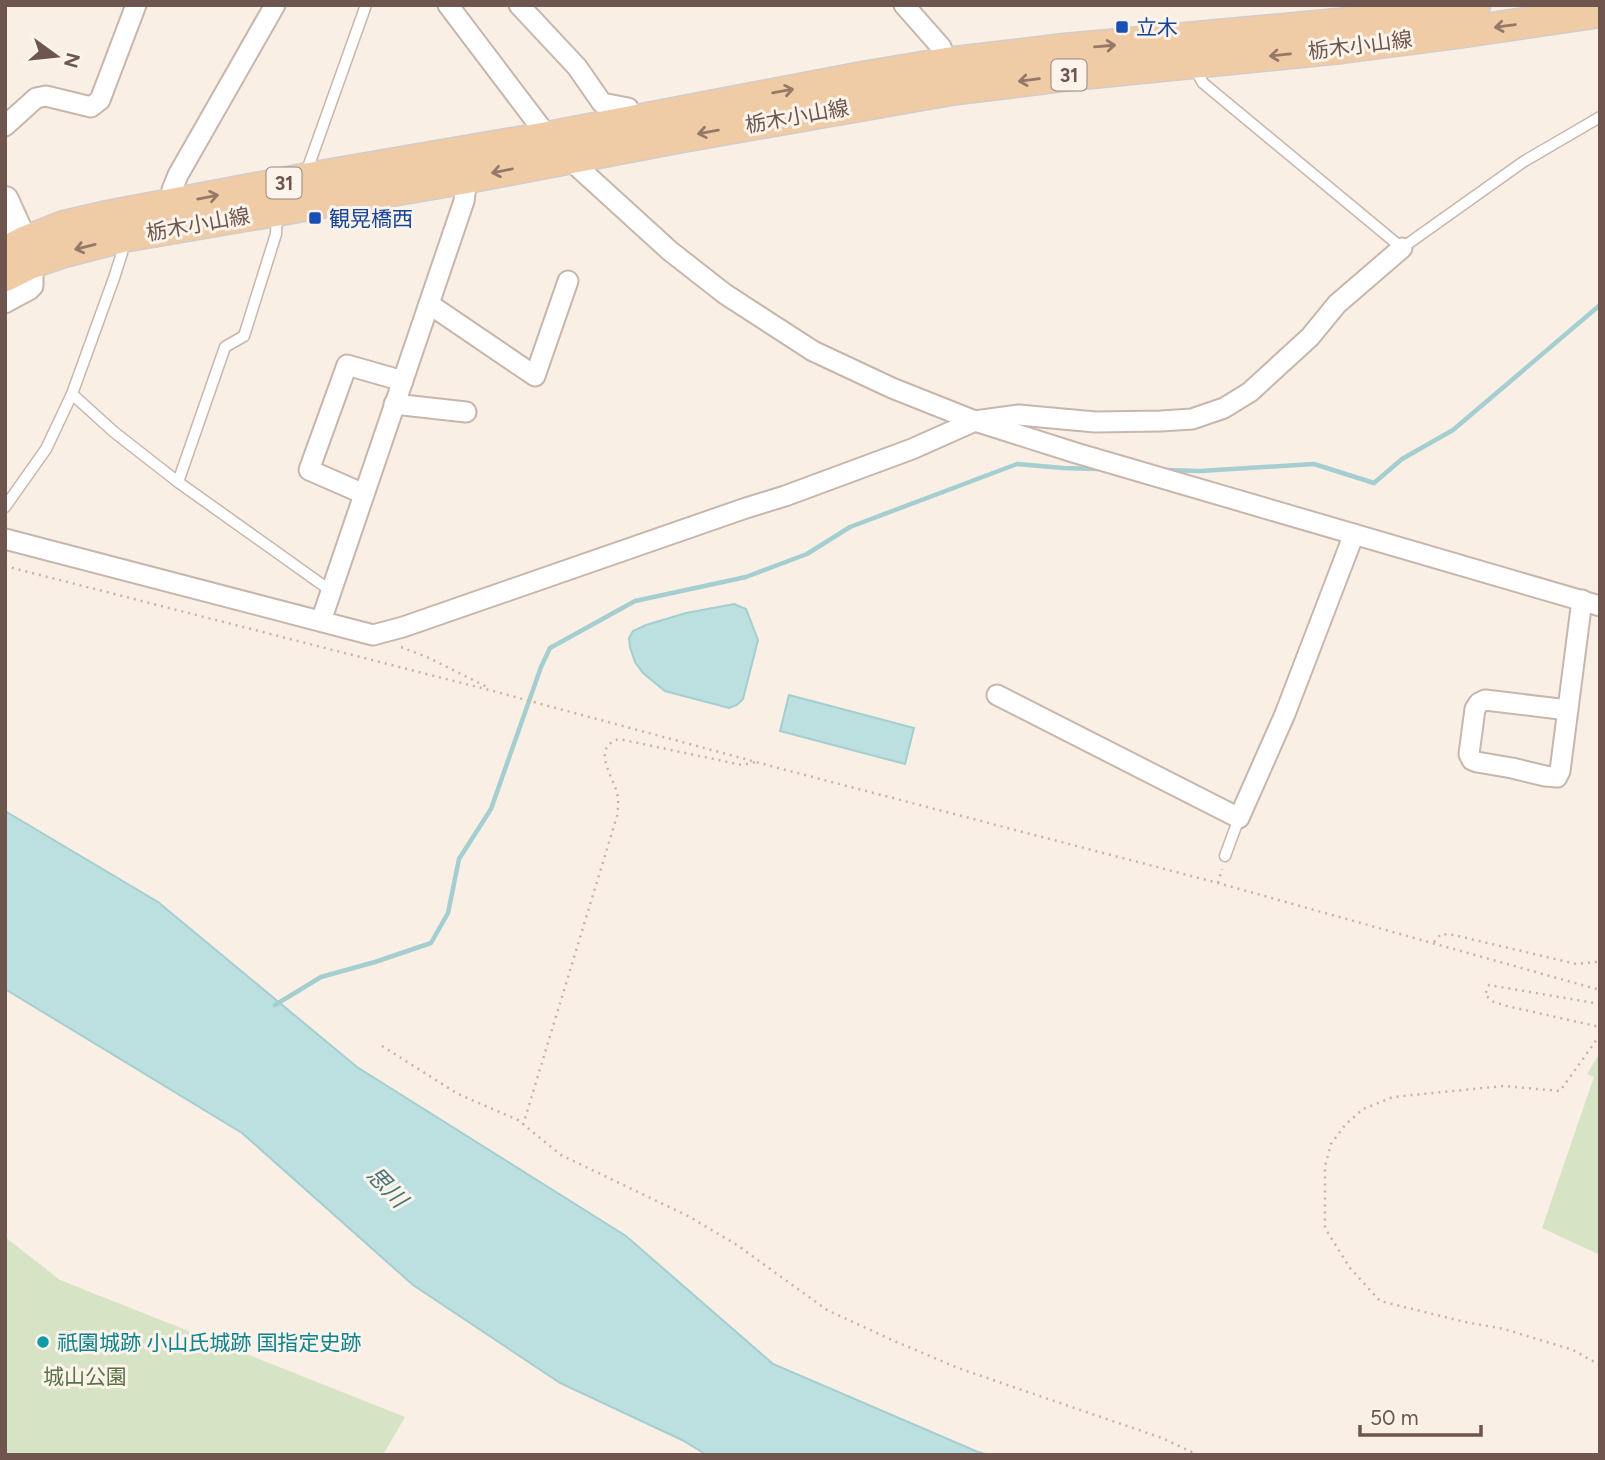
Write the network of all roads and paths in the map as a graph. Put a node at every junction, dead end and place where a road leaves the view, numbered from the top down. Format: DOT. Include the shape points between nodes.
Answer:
graph roads {
  1 [pos="136,5"];
  2 [pos="275,5"];
  3 [pos="366,5"];
  4 [pos="448,5"];
  5 [pos="519,5"];
  6 [pos="904,5"];
  7 [pos="1475,5"];
  8 [pos="1389,11"];
  9 [pos="1581,11"];
  10 [pos="1190,51"];
  11 [pos="948,76"];
  12 [pos="1600,117"];
  13 [pos="632,120"];
  14 [pos="5,126"];
  15 [pos="548,137"];
  16 [pos="569,159"];
  17 [pos="467,178"];
  18 [pos="304,179"];
  19 [pos="5,201"];
  20 [pos="172,204"];
  21 [pos="277,210"];
  22 [pos="122,237"];
  23 [pos="1402,248"];
  24 [pos="16,259"];
  25 [pos="568,281"];
  26 [pos="5,303"];
  27 [pos="429,304"];
  28 [pos="402,381"];
  29 [pos="72,394"];
  30 [pos="394,404"];
  31 [pos="467,412"];
  32 [pos="975,421"];
  33 [pos="178,482"];
  34 [pos="364,494"];
  35 [pos="5,507"];
  36 [pos="1354,534"];
  37 [pos="5,539"];
  38 [pos="5,566"];
  39 [pos="331,591"];
  40 [pos="1591,603"];
  41 [pos="321,621"];
  42 [pos="373,635"];
  43 [pos="493,691"];
  44 [pos="997,695"];
  45 [pos="1568,710"];
  46 [pos="756,762"];
  47 [pos="1239,818"];
  48 [pos="1225,856"];
  49 [pos="1434,943"];
  50 [pos="1600,959"];
  51 [pos="1600,990"];
  52 [pos="1600,1004"];
  53 [pos="1600,1027"];
  54 [pos="1600,1035"];
  55 [pos="382,1046"];
  56 [pos="523,1125"];
  57 [pos="1600,1365"];
  58 [pos="1198,1455"];
  1 -- 14 [label="street" via="100,100 91,107 46,96 36,98"];
  2 -- 20 [label="street" via="178,175"];
  3 -- 18 [label="lane"];
  4 -- 15 [label="street"];
  5 -- 13 [label="street" via="602,103 628,107"];
  6 -- 11 [label="street" via="941,47"];
  7 -- 8 [label="main road, 栃木小山線 / 31"];
  8 -- 10 [label="main road, 栃木小山線 / 31"];
  9 -- 10 [label="main road, 栃木小山線 / 31, one-way" via="1341,48"];
  10 -- 11 [label="main road, 栃木小山線 / 31" via="1071,75"];
  10 -- 23 [label="lane" via="1203,83"];
  13 -- 11 [label="main road, 栃木小山線 / 31, one-way" via="835,82"];
  11 -- 16 [label="main road, 栃木小山線 / 31, one-way" via="715,131"];
  12 -- 23 [label="lane" via="1523,162"];
  13 -- 15 [label="main road, 栃木小山線 / 31"];
  15 -- 16 [label="street"];
  15 -- 18 [label="main road, 栃木小山線 / 31"];
  16 -- 17 [label="main road, 栃木小山線 / 31, one-way"];
  16 -- 32 [label="street" via="681,260 813,351"];
  17 -- 21 [label="main road, 栃木小山線 / 31"];
  17 -- 27 [label="street" via="464,201"];
  20 -- 18 [label="main road, 栃木小山線 / 31, one-way"];
  19 -- 24 [label="main road"];
  20 -- 24 [label="main road, 栃木小山線 / 31" via="64,226"];
  21 -- 22 [label="main road, 栃木小山線 / 31"];
  21 -- 33 [label="lane" via="276,234 244,336 225,347"];
  22 -- 24 [label="main road, 栃木小山線 / 31, one-way"];
  22 -- 29 [label="lane" via="118,266"];
  23 -- 32 [label="street" via="1250,392 1224,408 1172,421 1096,422 1019,415"];
  24 -- 26 [label="street" via="33,276 33,286"];
  25 -- 27 [label="street" via="535,376"];
  27 -- 28 [label="street"];
  28 -- 30 [label="street"];
  28 -- 34 [label="street" via="346,365 309,470"];
  29 -- 33 [label="lane"];
  29 -- 35 [label="lane" via="46,449"];
  30 -- 31 [label="street"];
  30 -- 34 [label="street"];
  32 -- 36 [label="street"];
  32 -- 42 [label="street" via="785,496"];
  33 -- 39 [label="lane"];
  34 -- 39 [label="street"];
  36 -- 40 [label="street"];
  36 -- 47 [label="street" via="1285,714"];
  37 -- 41 [label="street"];
  38 -- 43 [label="path"];
  39 -- 41 [label="street"];
  40 -- 45 [label="street"];
  41 -- 42 [label="street"];
  42 -- 43 [label="path" via="429,657"];
  43 -- 46 [label="path"];
  44 -- 47 [label="street"];
  45 -- 45 [label="street" via="1557,777 1477,762 1469,754 1475,709 1485,700"];
  46 -- 49 [label="path"];
  46 -- 56 [label="path" via="743,765 619,739 610,742 605,759 618,797 617,816"];
  47 -- 48 [label="lane"];
  49 -- 50 [label="path" via="1441,934 1454,935 1576,964"];
  49 -- 51 [label="path"];
  52 -- 53 [label="path" via="1489,985 1485,995 1507,1006"];
  54 -- 57 [label="path" via="1560,1091 1503,1086 1393,1097 1363,1110 1331,1144 1325,1166 1325,1228 1350,1268 1380,1301 1504,1329 1573,1350"];
  55 -- 56 [label="path" via="458,1094"];
  56 -- 58 [label="path" via="561,1155 688,1216 737,1245 827,1310 958,1368 1162,1438"];
}
